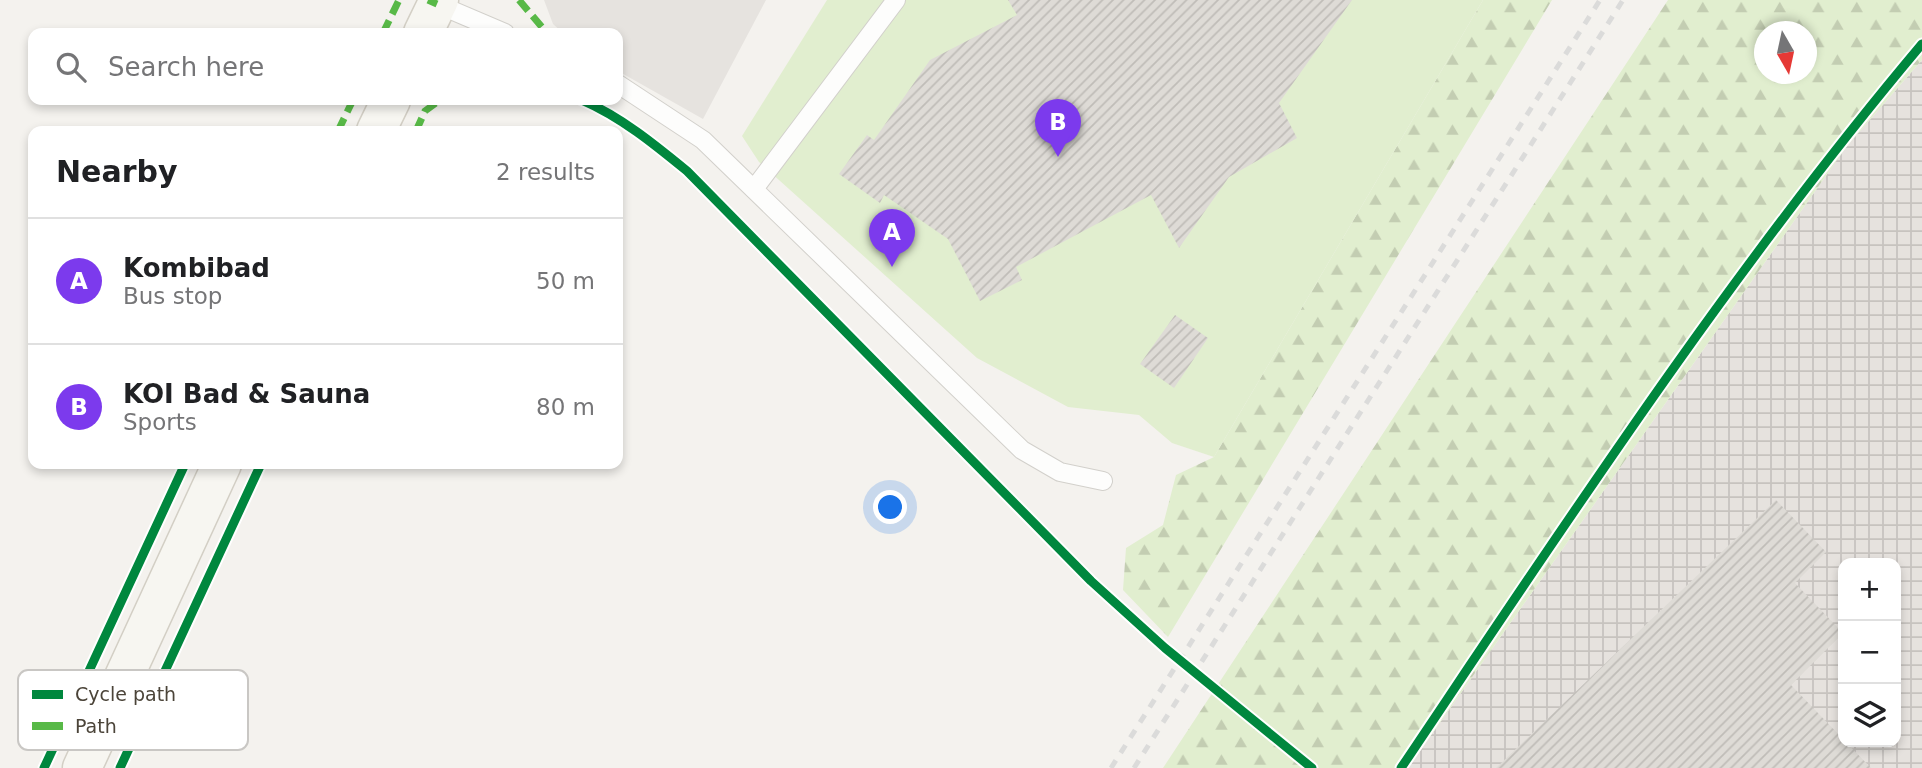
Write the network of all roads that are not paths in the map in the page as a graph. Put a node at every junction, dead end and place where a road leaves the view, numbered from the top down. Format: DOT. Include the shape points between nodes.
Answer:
graph roads {
  1 [pos="896,0"];
  2 [pos="433,12"];
  3 [pos="488,28"];
  4 [pos="623,87"];
  5 [pos="389,105"];
  6 [pos="378,126"];
  7 [pos="754,189"];
  8 [pos="220,469"];
  9 [pos="1102,481"];
  10 [pos="127,670"];
  11 [pos="90,750"];
  12 [pos="82,768"];
  1 -- 7 [label="lane"];
  2 -- 3 [label="lane"];
  4 -- 7 [label="lane" via="703,141"];
  5 -- 6 [label="main road"];
  7 -- 9 [label="lane" via="1021,450 1060,472"];
  8 -- 10 [label="main road"];
  11 -- 12 [label="main road"];
}
